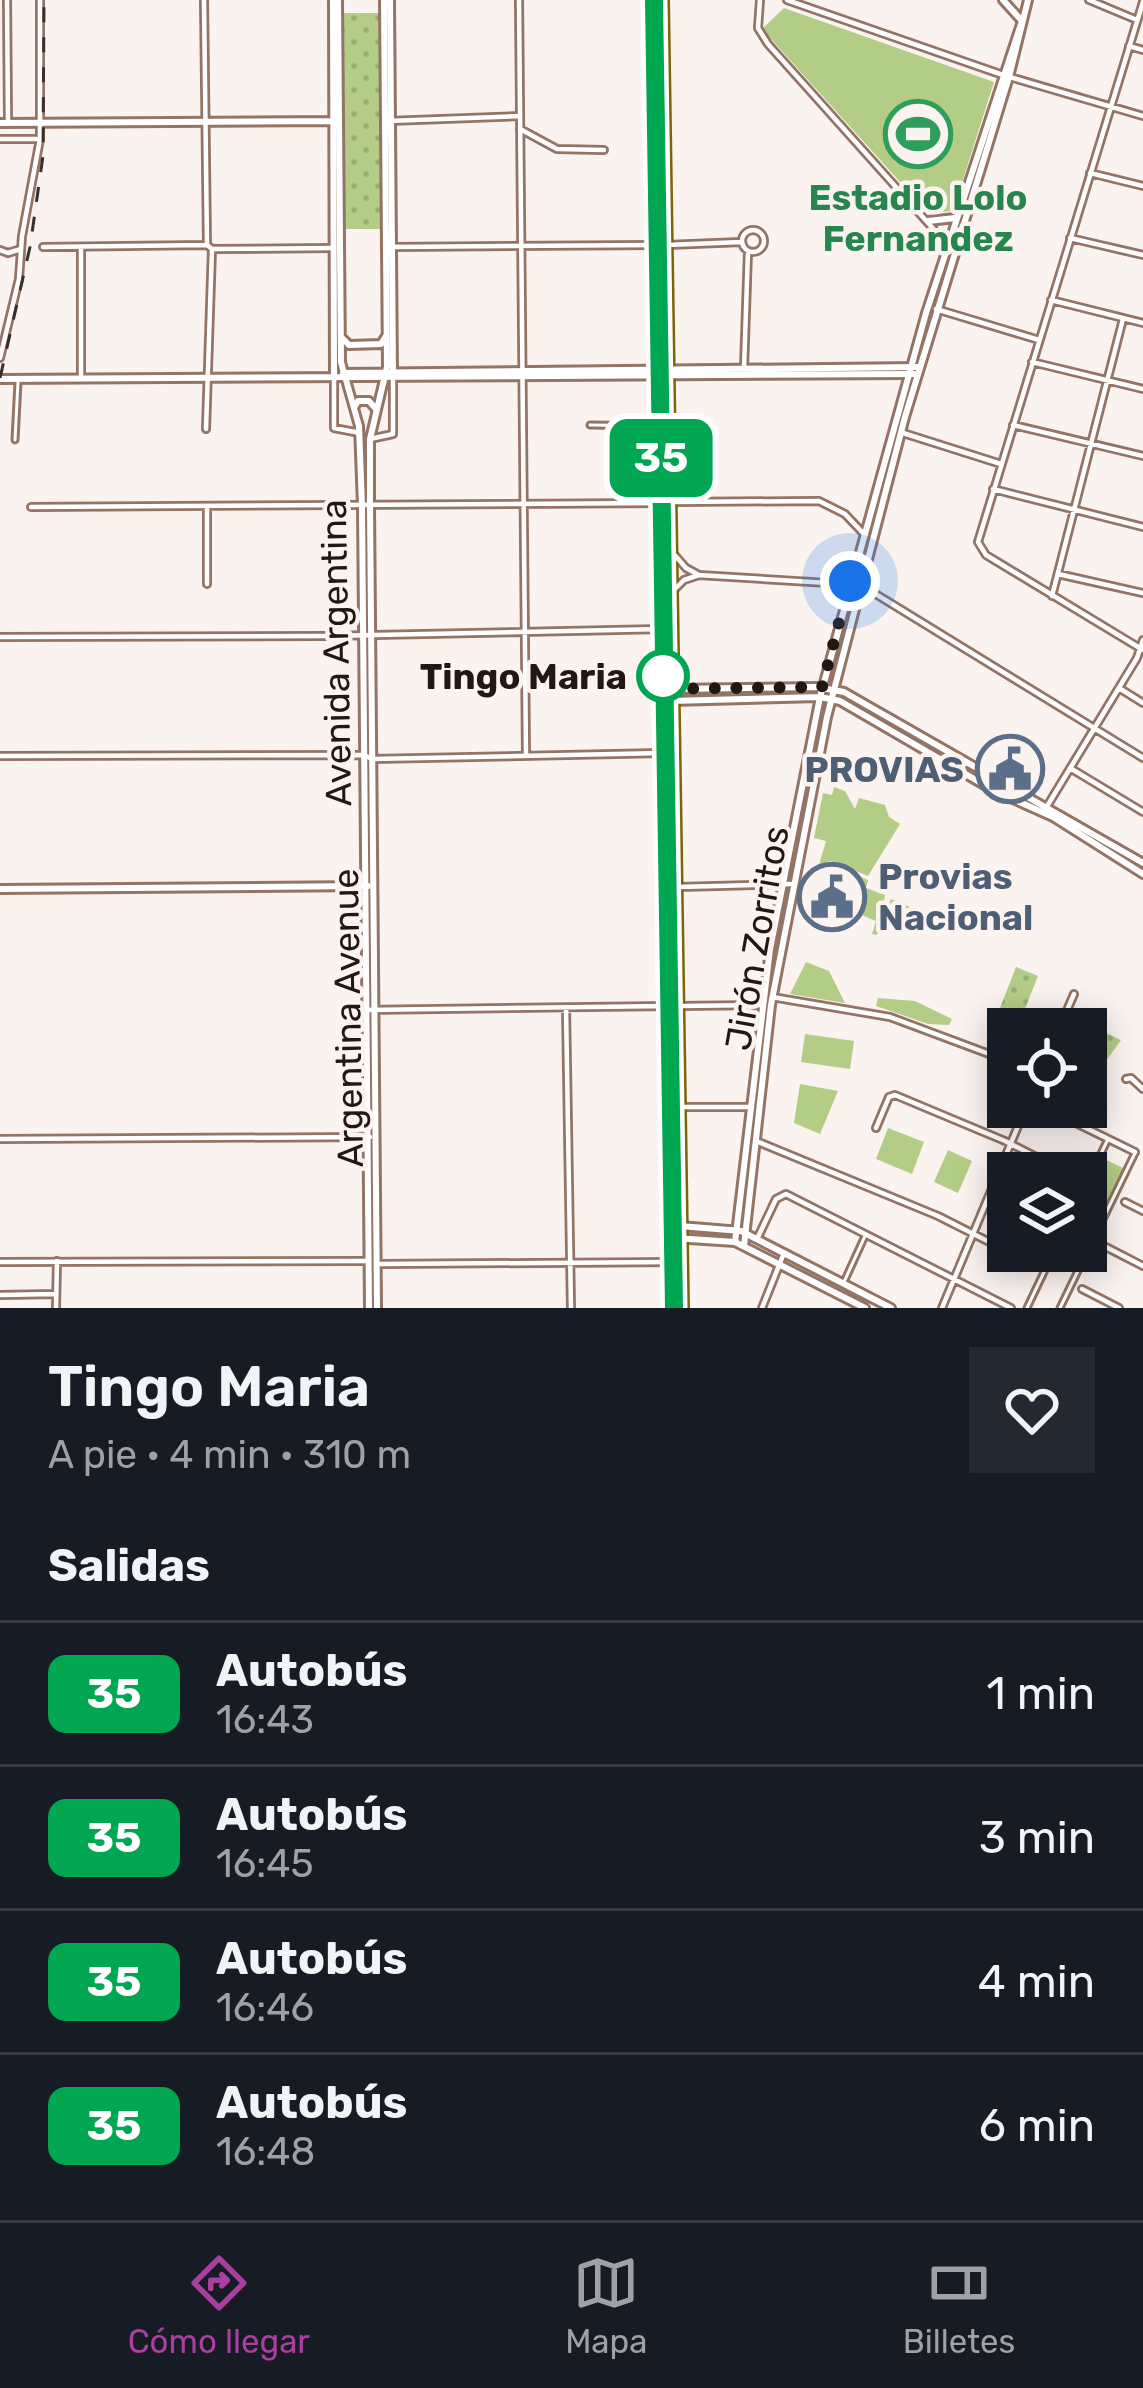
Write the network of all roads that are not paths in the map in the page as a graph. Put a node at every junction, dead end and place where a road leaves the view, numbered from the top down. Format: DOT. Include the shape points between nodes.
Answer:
graph roads {
  1 [pos="7,0"];
  2 [pos="40,0"];
  3 [pos="204,0"];
  4 [pos="335,0"];
  5 [pos="387,0"];
  6 [pos="519,0"];
  7 [pos="658,0"];
  8 [pos="760,0"];
  9 [pos="787,0"];
  10 [pos="819,0"];
  11 [pos="1003,0"];
  12 [pos="1028,0"];
  13 [pos="1089,0"];
  14 [pos="1143,2"];
  15 [pos="816,10"];
  16 [pos="1137,20"];
  17 [pos="1022,21"];
  18 [pos="4,40"];
  19 [pos="1129,46"];
  20 [pos="1143,50"];
  21 [pos="1006,76"];
  22 [pos="4,80"];
  23 [pos="1109,108"];
  24 [pos="520,116"];
  25 [pos="1143,116"];
  26 [pos="333,121"];
  27 [pos="388,121"];
  28 [pos="206,122"];
  29 [pos="42,123"];
  30 [pos="4,124"];
  31 [pos="520,129"];
  32 [pos="0,139"];
  33 [pos="40,139"];
  34 [pos="604,150"];
  35 [pos="1090,173"];
  36 [pos="1143,186"];
  37 [pos="958,216"];
  38 [pos="928,221"];
  39 [pos="1070,238"];
  40 [pos="742,242"];
  41 [pos="663,245"];
  42 [pos="521,246"];
  43 [pos="43,247"];
  44 [pos="81,247"];
  45 [pos="209,247"];
  46 [pos="389,247"];
  47 [pos="334,248"];
  48 [pos="951,248"];
  49 [pos="21,249"];
  50 [pos="0,250"];
  51 [pos="748,251"];
  52 [pos="1143,255"];
  53 [pos="1051,300"];
  54 [pos="936,310"];
  55 [pos="1124,319"];
  56 [pos="1143,323"];
  57 [pos="340,334"];
  58 [pos="387,335"];
  59 [pos="1039,340"];
  60 [pos="0,358"];
  61 [pos="1032,362"];
  62 [pos="744,369"];
  63 [pos="846,371"];
  64 [pos="913,371"];
  65 [pos="665,373"];
  66 [pos="522,374"];
  67 [pos="340,375"];
  68 [pos="81,376"];
  69 [pos="208,376"];
  70 [pos="389,376"];
  71 [pos="18,377"];
  72 [pos="0,379"];
  73 [pos="1107,381"];
  74 [pos="1143,389"];
  75 [pos="354,411"];
  76 [pos="376,413"];
  77 [pos="1013,424"];
  78 [pos="590,425"];
  79 [pos="661,426"];
  80 [pos="206,429"];
  81 [pos="901,432"];
  82 [pos="360,433"];
  83 [pos="370,439"];
  84 [pos="15,440"];
  85 [pos="1091,443"];
  86 [pos="1143,456"];
  87 [pos="1001,464"];
  88 [pos="993,490"];
  89 [pos="666,502"];
  90 [pos="524,505"];
  91 [pos="366,506"];
  92 [pos="31,507"];
  93 [pos="207,507"];
  94 [pos="1074,512"];
  95 [pos="1143,527"];
  96 [pos="863,533"];
  97 [pos="672,551"];
  98 [pos="370,554"];
  99 [pos="380,554"];
  100 [pos="699,574"];
  101 [pos="1058,574"];
  102 [pos="850,581"];
  103 [pos="207,584"];
  104 [pos="861,585"];
  105 [pos="1143,593"];
  106 [pos="672,596"];
  107 [pos="1052,596"];
  108 [pos="663,629"];
  109 [pos="524,630"];
  110 [pos="367,634"];
  111 [pos="0,637"];
  112 [pos="1143,640"];
  113 [pos="1142,649"];
  114 [pos="822,687"];
  115 [pos="1119,688"];
  116 [pos="668,689"];
  117 [pos="832,694"];
  118 [pos="820,697"];
  119 [pos="668,700"];
  120 [pos="1143,703"];
  121 [pos="1094,729"];
  122 [pos="670,753"];
  123 [pos="0,756"];
  124 [pos="526,756"];
  125 [pos="368,757"];
  126 [pos="1143,758"];
  127 [pos="1070,768"];
  128 [pos="1046,809"];
  129 [pos="1143,812"];
  130 [pos="1143,863"];
  131 [pos="1143,874"];
  132 [pos="782,884"];
  133 [pos="791,884"];
  134 [pos="369,886"];
  135 [pos="678,887"];
  136 [pos="0,889"];
  137 [pos="1073,994"];
  138 [pos="768,1003"];
  139 [pos="674,1006"];
  140 [pos="566,1007"];
  141 [pos="1067,1008"];
  142 [pos="370,1010"];
  143 [pos="987,1053"];
  144 [pos="1126,1079"];
  145 [pos="1143,1089"];
  146 [pos="680,1107"];
  147 [pos="749,1107"];
  148 [pos="876,1128"];
  149 [pos="1018,1128"];
  150 [pos="1087,1128"];
  151 [pos="372,1137"];
  152 [pos="1108,1138"];
  153 [pos="0,1139"];
  154 [pos="754,1140"];
  155 [pos="1012,1144"];
  156 [pos="1009,1152"];
  157 [pos="1027,1152"];
  158 [pos="1101,1152"];
  159 [pos="1136,1152"];
  160 [pos="1125,1202"];
  161 [pos="987,1208"];
  162 [pos="1143,1211"];
  163 [pos="678,1232"];
  164 [pos="741,1232"];
  165 [pos="866,1234"];
  166 [pos="976,1235"];
  167 [pos="757,1239"];
  168 [pos="987,1241"];
  169 [pos="740,1244"];
  170 [pos="1107,1248"];
  171 [pos="784,1253"];
  172 [pos="57,1261"];
  173 [pos="0,1262"];
  174 [pos="570,1262"];
  175 [pos="674,1262"];
  176 [pos="373,1263"];
  177 [pos="779,1264"];
  178 [pos="1143,1266"];
  179 [pos="1044,1272"];
  180 [pos="956,1280"];
  181 [pos="844,1284"];
  182 [pos="1082,1289"];
  183 [pos="56,1294"];
  184 [pos="0,1295"];
  185 [pos="56,1308"];
  186 [pos="373,1308"];
  187 [pos="571,1308"];
  188 [pos="674,1308"];
  189 [pos="683,1308"];
  190 [pos="762,1308"];
  191 [pos="866,1308"];
  192 [pos="891,1308"];
  193 [pos="942,1308"];
  194 [pos="1011,1308"];
  195 [pos="1027,1308"];
  196 [pos="1060,1308"];
  197 [pos="1118,1308"];
  1 -- 18 [label="street"];
  2 -- 29 [label="street"];
  3 -- 28 [label="street"];
  4 -- 26 [label="main road"];
  4 -- 57 [label="main road, Avenida Argentina"];
  5 -- 27 [label="main road"];
  6 -- 24 [label="street"];
  7 -- 41 [label="main road"];
  8 -- 38 [label="street" via="757,23 767,44"];
  9 -- 15 [label="street"];
  10 -- 15 [label="street"];
  11 -- 17 [label="main road"];
  12 -- 17 [label="main road, Jirón Zorritos"];
  13 -- 16 [label="street"];
  14 -- 16 [label="street"];
  15 -- 21 [label="street"];
  16 -- 19 [label="street"];
  17 -- 21 [label="main road, Jirón Zorritos"];
  18 -- 22 [label="street"];
  19 -- 20 [label="street"];
  19 -- 23 [label="street"];
  21 -- 23 [label="street"];
  21 -- 37 [label="main road, Jirón Zorritos"];
  21 -- 48 [label="main road, Jirón Zorritos"];
  22 -- 30 [label="street"];
  23 -- 25 [label="street"];
  23 -- 35 [label="street"];
  24 -- 27 [label="street"];
  24 -- 31 [label="street"];
  26 -- 28 [label="main road"];
  26 -- 47 [label="main road"];
  27 -- 46 [label="main road"];
  28 -- 29 [label="main road"];
  28 -- 45 [label="street"];
  29 -- 30 [label="main road"];
  29 -- 33 [label="street"];
  31 -- 34 [label="street" via="557,149"];
  31 -- 42 [label="street"];
  32 -- 33 [label="street"];
  33 -- 49 [label="street"];
  35 -- 36 [label="street"];
  35 -- 39 [label="street"];
  37 -- 38 [label="main road"];
  37 -- 48 [label="main road, Jirón Zorritos"];
  38 -- 48 [label="street"];
  39 -- 52 [label="street"];
  39 -- 53 [label="street"];
  40 -- 41 [label="street"];
  40 -- 51 [label="street"];
  40 -- 51 [label="street" via="750,230 763,235 761,249"];
  41 -- 42 [label="street"];
  41 -- 65 [label="main road"];
  42 -- 46 [label="street"];
  42 -- 66 [label="street"];
  43 -- 44 [label="street"];
  44 -- 45 [label="street"];
  44 -- 68 [label="street"];
  45 -- 47 [label="street"];
  45 -- 69 [label="street"];
  46 -- 58 [label="main road"];
  46 -- 70 [label="main road"];
  47 -- 67 [label="main road"];
  48 -- 54 [label="main road, Jirón Zorritos"];
  48 -- 64 [label="main road, Jirón Zorritos"];
  49 -- 50 [label="street"];
  49 -- 60 [label="street"];
  51 -- 62 [label="street"];
  53 -- 55 [label="street"];
  53 -- 59 [label="street"];
  54 -- 59 [label="street"];
  54 -- 64 [label="main road, Jirón Zorritos"];
  55 -- 56 [label="street"];
  55 -- 73 [label="street"];
  57 -- 58 [label="main road" via="353,346 381,344"];
  57 -- 67 [label="main road, Avenida Argentina"];
  58 -- 70 [label="main road"];
  59 -- 61 [label="street"];
  61 -- 73 [label="street"];
  61 -- 77 [label="street"];
  62 -- 63 [label="main road"];
  62 -- 65 [label="main road"];
  63 -- 64 [label="main road"];
  63 -- 65 [label="main road"];
  64 -- 81 [label="main road, Jirón Zorritos"];
  64 -- 96 [label="main road, Jirón Zorritos"];
  65 -- 66 [label="main road"];
  65 -- 79 [label="main road"];
  65 -- 89 [label="main road"];
  66 -- 70 [label="main road"];
  66 -- 90 [label="street"];
  67 -- 69 [label="main road"];
  67 -- 70 [label="main road"];
  67 -- 75 [label="main road, Avenida Argentina"];
  67 -- 82 [label="street" via="334,428"];
  68 -- 69 [label="main road"];
  68 -- 71 [label="main road"];
  69 -- 80 [label="street"];
  70 -- 76 [label="main road"];
  70 -- 83 [label="street" via="394,431"];
  71 -- 72 [label="main road"];
  71 -- 84 [label="street"];
  73 -- 74 [label="street"];
  73 -- 85 [label="street"];
  75 -- 76 [label="main road" via="358,401 369,401"];
  75 -- 82 [label="main road, Avenida Argentina"];
  76 -- 83 [label="main road"];
  77 -- 85 [label="street"];
  77 -- 87 [label="street"];
  78 -- 79 [label="street"];
  79 -- 89 [label="main road"];
  81 -- 87 [label="street"];
  81 -- 104 [label="main road, Jirón Zorritos"];
  82 -- 91 [label="main road, Avenida Argentina"];
  83 -- 91 [label="main road"];
  85 -- 86 [label="street"];
  85 -- 94 [label="street"];
  87 -- 88 [label="street"];
  88 -- 94 [label="street"];
  88 -- 107 [label="street" via="978,547"];
  89 -- 90 [label="street"];
  89 -- 96 [label="street" via="819,501"];
  89 -- 97 [label="main road"];
  89 -- 108 [label="main road"];
  90 -- 91 [label="street"];
  90 -- 109 [label="street"];
  91 -- 93 [label="street"];
  91 -- 98 [label="main road"];
  91 -- 110 [label="main road, Avenida Argentina"];
  92 -- 93 [label="street"];
  93 -- 103 [label="street"];
  94 -- 95 [label="street"];
  94 -- 101 [label="street"];
  96 -- 102 [label="main road, Jirón Zorritos"];
  97 -- 100 [label="street"];
  97 -- 106 [label="main road"];
  98 -- 99 [label="street"];
  98 -- 110 [label="main road"];
  100 -- 102 [label="street"];
  100 -- 106 [label="street"];
  101 -- 105 [label="street"];
  101 -- 107 [label="street"];
  102 -- 104 [label="street"];
  102 -- 114 [label="main road, Jirón Zorritos"];
  104 -- 117 [label="main road, Jirón Zorritos"];
  104 -- 121 [label="street"];
  106 -- 116 [label="main road"];
  107 -- 113 [label="street"];
  108 -- 109 [label="street"];
  108 -- 116 [label="main road"];
  109 -- 110 [label="street"];
  109 -- 124 [label="street"];
  110 -- 111 [label="street"];
  110 -- 125 [label="main road, Avenida Argentina"];
  112 -- 113 [label="street"];
  113 -- 115 [label="street"];
  114 -- 116 [label="main road"];
  114 -- 117 [label="main road"];
  114 -- 118 [label="main road, Jirón Zorritos"];
  115 -- 120 [label="street"];
  115 -- 121 [label="street"];
  116 -- 119 [label="main road"];
  117 -- 118 [label="main road"];
  117 -- 128 [label="main road" via="998,794"];
  117 -- 133 [label="main road, Jirón Zorritos"];
  118 -- 119 [label="main road"];
  118 -- 132 [label="main road, Jirón Zorritos"];
  119 -- 122 [label="main road"];
  121 -- 126 [label="street"];
  121 -- 127 [label="street"];
  122 -- 124 [label="street"];
  122 -- 135 [label="main road"];
  122 -- 139 [label="main road"];
  123 -- 125 [label="street"];
  124 -- 125 [label="street"];
  125 -- 134 [label="main road, Avenida Argentina"];
  127 -- 128 [label="street"];
  127 -- 129 [label="street"];
  128 -- 130 [label="main road"];
  128 -- 131 [label="main road"];
  132 -- 133 [label="street"];
  132 -- 135 [label="street"];
  132 -- 138 [label="main road, Jirón Zorritos"];
  133 -- 138 [label="main road, Jirón Zorritos"];
  134 -- 136 [label="main road"];
  134 -- 142 [label="main road, Avenida Argentina"];
  135 -- 139 [label="main road"];
  137 -- 141 [label="street"];
  138 -- 139 [label="street"];
  138 -- 143 [label="street" via="890,1017"];
  138 -- 147 [label="main road, Jirón Zorritos"];
  138 -- 154 [label="main road, Jirón Zorritos"];
  139 -- 140 [label="street"];
  139 -- 146 [label="main road"];
  139 -- 163 [label="main road"];
  140 -- 142 [label="street"];
  140 -- 174 [label="street"];
  142 -- 151 [label="main road, Avenida Argentina"];
  144 -- 145 [label="street"];
  146 -- 147 [label="street"];
  146 -- 163 [label="main road"];
  147 -- 164 [label="main road, Jirón Zorritos"];
  148 -- 155 [label="street" via="895,1095"];
  149 -- 155 [label="street"];
  150 -- 152 [label="street"];
  151 -- 153 [label="street"];
  151 -- 176 [label="main road, Avenida Argentina"];
  152 -- 158 [label="street"];
  152 -- 159 [label="street"];
  154 -- 164 [label="main road, Jirón Zorritos"];
  154 -- 166 [label="street"];
  155 -- 156 [label="street"];
  155 -- 157 [label="street"];
  159 -- 196 [label="street"];
  160 -- 162 [label="street"];
  161 -- 166 [label="street"];
  163 -- 164 [label="main road"];
  163 -- 169 [label="main road"];
  163 -- 175 [label="main road"];
  163 -- 189 [label="main road"];
  164 -- 167 [label="main road"];
  164 -- 169 [label="main road, Jirón Zorritos"];
  165 -- 167 [label="street" via="782,1194"];
  165 -- 180 [label="street"];
  165 -- 181 [label="street"];
  166 -- 168 [label="street"];
  166 -- 180 [label="street"];
  167 -- 171 [label="main road"];
  169 -- 177 [label="main road"];
  170 -- 178 [label="street"];
  171 -- 177 [label="street"];
  171 -- 181 [label="main road"];
  172 -- 173 [label="street"];
  172 -- 176 [label="street"];
  172 -- 183 [label="street"];
  174 -- 175 [label="street"];
  174 -- 176 [label="street"];
  174 -- 187 [label="street"];
  175 -- 188 [label="main road"];
  176 -- 186 [label="main road, Avenida Argentina"];
  177 -- 190 [label="street"];
  177 -- 191 [label="main road"];
  179 -- 195 [label="street"];
  180 -- 193 [label="street"];
  180 -- 194 [label="street"];
  181 -- 192 [label="main road"];
  182 -- 197 [label="street"];
  183 -- 184 [label="street"];
  183 -- 185 [label="street"];
}
